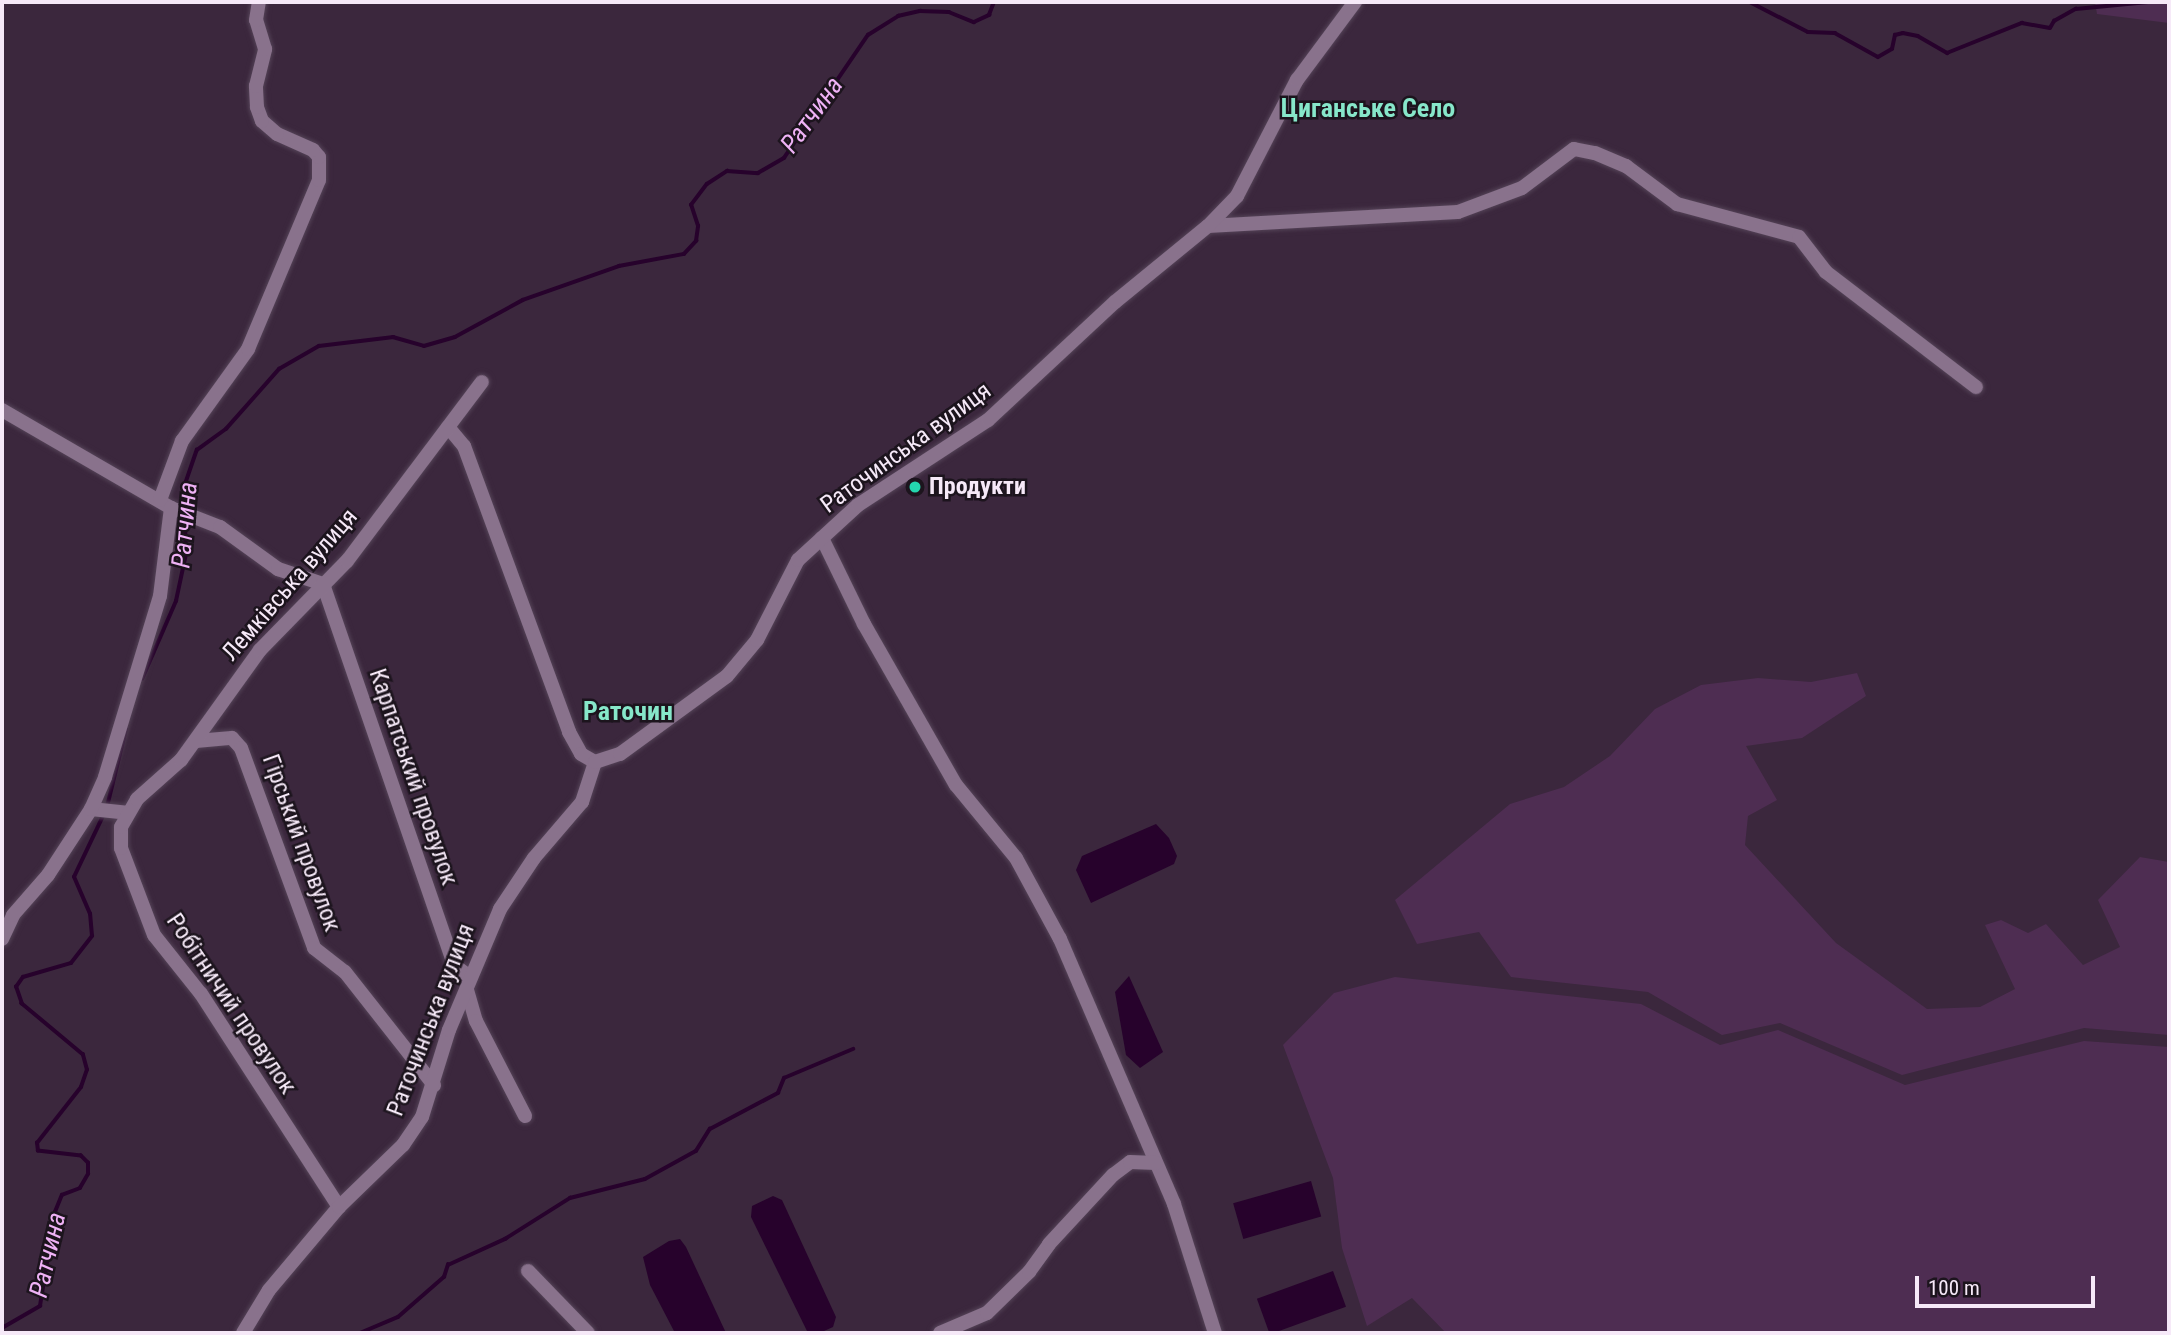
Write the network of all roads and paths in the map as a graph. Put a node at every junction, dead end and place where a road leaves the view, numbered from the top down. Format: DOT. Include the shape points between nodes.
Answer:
graph roads {
  1 [pos="259,2"];
  2 [pos="1355,2"];
  3 [pos="1208,226"];
  4 [pos="482,382"];
  5 [pos="1976,387"];
  6 [pos="2,410"];
  7 [pos="448,427"];
  8 [pos="171,506"];
  9 [pos="822,538"];
  10 [pos="323,584"];
  11 [pos="196,741"];
  12 [pos="595,762"];
  13 [pos="108,812"];
  14 [pos="7,912"];
  15 [pos="2,939"];
  16 [pos="469,984"];
  17 [pos="435,1085"];
  18 [pos="525,1116"];
  19 [pos="1156,1163"];
  20 [pos="338,1207"];
  21 [pos="528,1271"];
  22 [pos="243,1333"];
  23 [pos="588,1333"];
  24 [pos="940,1333"];
  25 [pos="1215,1333"];
  1 -- 8 [label="street" via="256,20 265,49 256,86 257,107 262,121 276,134 313,150 319,158 319,180 248,349 182,441"];
  2 -- 3 [label="street, Раточинська вулиця" via="1297,80 1237,196"];
  3 -- 5 [label="street" via="1458,212 1522,188 1574,149 1595,153 1626,166 1677,204 1799,237 1826,272"];
  3 -- 9 [label="street, Раточинська вулиця" via="1115,302 988,420 858,505"];
  4 -- 7 [label="street, Лемківська вулиця"];
  6 -- 8 [label="street"];
  7 -- 10 [label="street, Лемківська вулиця" via="347,561"];
  7 -- 12 [label="street" via="464,446 569,732 581,754"];
  8 -- 10 [label="street" via="199,516 278,569"];
  8 -- 13 [label="street" via="160,596"];
  9 -- 12 [label="street, Раточинська вулиця" via="798,560 757,640 735,668 620,754"];
  9 -- 19 [label="street" via="864,624 957,785 1016,858"];
  10 -- 11 [label="street, Лемківська вулиця" via="260,650"];
  10 -- 16 [label="street, Карпатський провулок" via="454,965"];
  11 -- 13 [label="street, Лемківська вулиця"];
  11 -- 17 [label="street, Гірський провулок" via="232,738 241,748 314,948 345,972"];
  12 -- 16 [label="street, Раточинська вулиця" via="582,802 534,858 500,909"];
  13 -- 14 [label="street"];
  13 -- 20 [label="street, Робітничий провулок" via="154,935 201,994"];
  14 -- 15 [label="street"];
  16 -- 17 [label="street, Раточинська вулиця" via="449,1030"];
  16 -- 18 [label="street" via="476,1021"];
  17 -- 20 [label="street, Раточинська вулиця" via="403,1145"];
  19 -- 24 [label="street" via="1130,1162 1113,1175 987,1313"];
  19 -- 25 [label="street"];
  20 -- 22 [label="street, Раточинська вулиця" via="254,1310"];
  21 -- 23 [label="street"];
}
